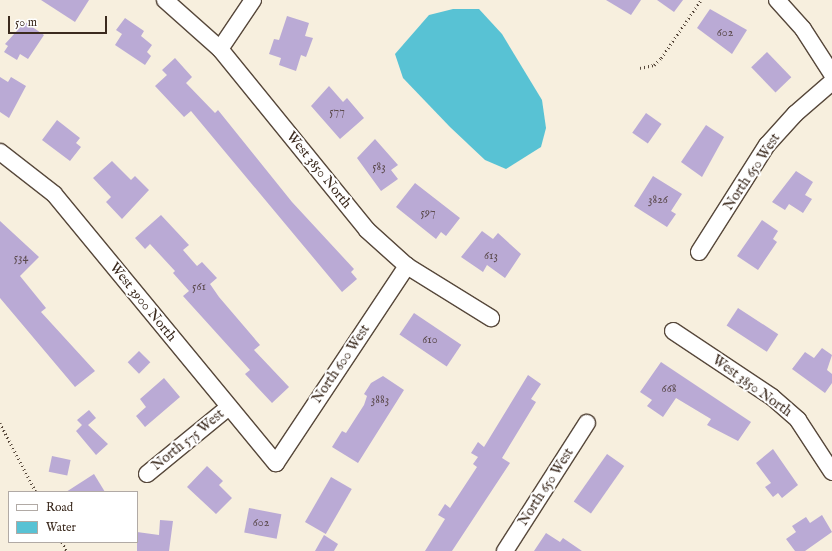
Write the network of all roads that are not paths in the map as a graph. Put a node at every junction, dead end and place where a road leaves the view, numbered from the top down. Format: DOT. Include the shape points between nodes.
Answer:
graph roads {
  1 [pos="165,0"];
  2 [pos="253,0"];
  3 [pos="777,0"];
  4 [pos="220,49"];
  5 [pos="832,74"];
  6 [pos="832,82"];
  7 [pos="0,152"];
  8 [pos="699,252"];
  9 [pos="407,266"];
  10 [pos="491,318"];
  11 [pos="673,331"];
  12 [pos="229,407"];
  13 [pos="587,423"];
  14 [pos="276,463"];
  15 [pos="832,472"];
  16 [pos="147,474"];
  17 [pos="505,551"];
  1 -- 4 [label="street, West 3850 North"];
  2 -- 4 [label="street"];
  3 -- 5 [label="street" via="803,29"];
  4 -- 9 [label="street, West 3850 North" via="367,230"];
  6 -- 8 [label="street, North 650 West" via="795,114 767,145"];
  7 -- 12 [label="street, West 3900 North" via="54,194"];
  9 -- 10 [label="street, West 3850 North"];
  9 -- 14 [label="street, North 600 West"];
  11 -- 15 [label="street, West 3850 North" via="772,397 798,420"];
  12 -- 14 [label="street, West 3900 North"];
  12 -- 16 [label="street, North 575 West"];
  13 -- 17 [label="street, North 650 West"];
}
